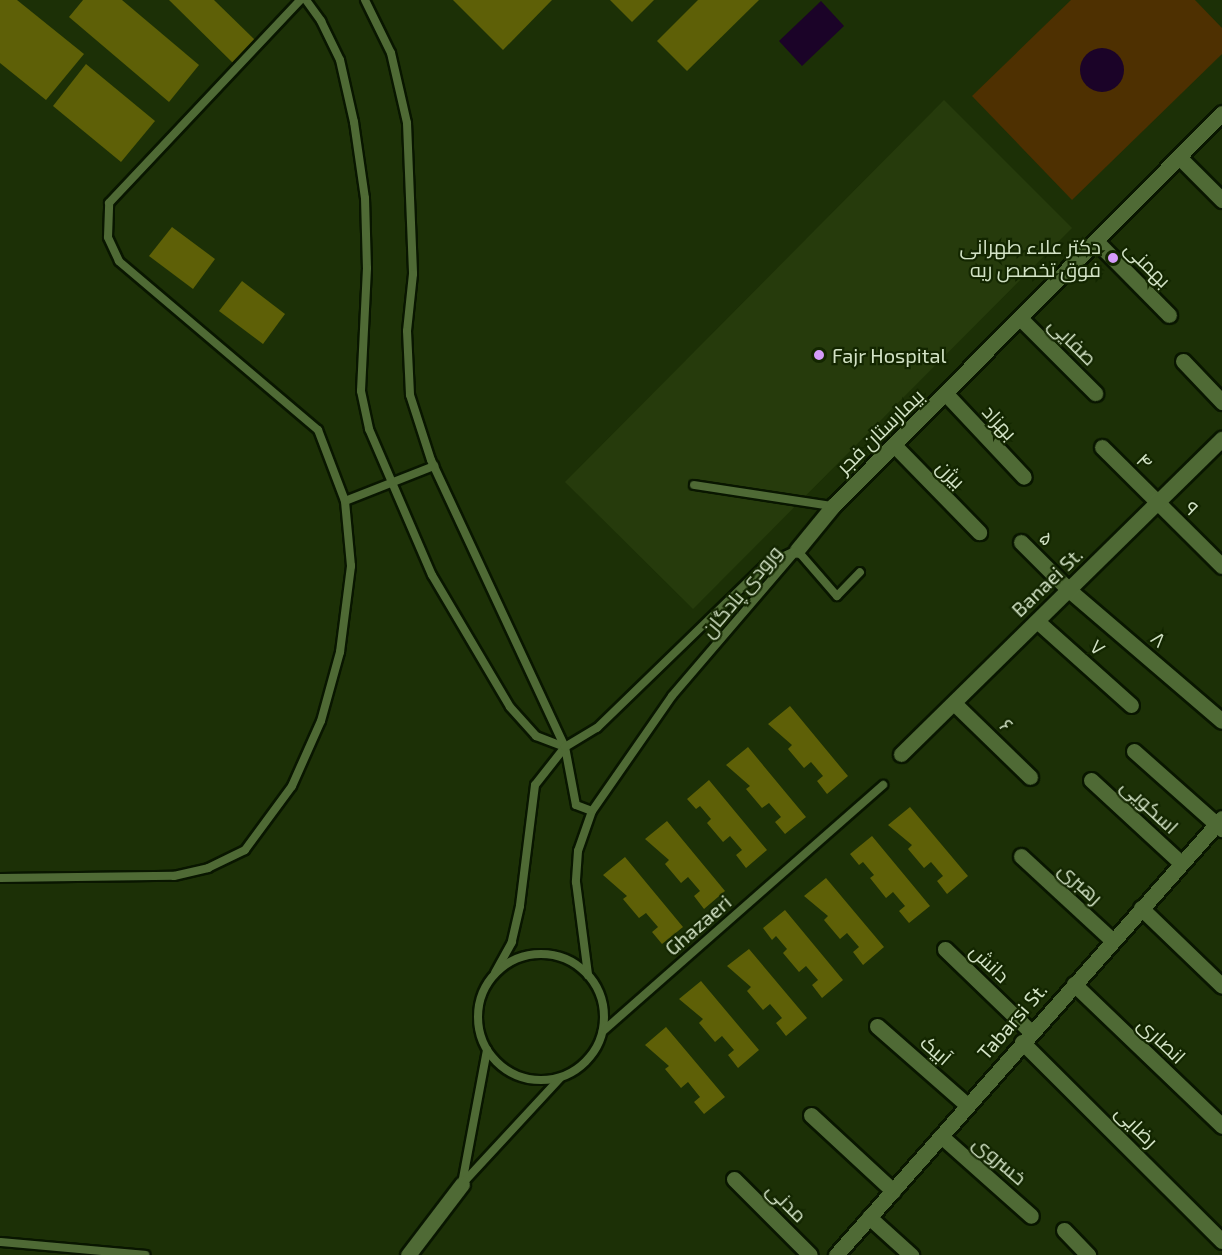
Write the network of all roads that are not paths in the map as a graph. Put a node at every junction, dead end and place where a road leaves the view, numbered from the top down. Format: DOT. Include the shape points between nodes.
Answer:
graph roads {
  1 [pos="300,0"];
  2 [pos="306,0"];
  3 [pos="365,0"];
  4 [pos="1222,113"];
  5 [pos="1179,157"];
  6 [pos="1222,200"];
  7 [pos="1098,243"];
  8 [pos="1169,315"];
  9 [pos="1021,319"];
  10 [pos="1183,361"];
  11 [pos="1095,393"];
  12 [pos="947,395"];
  13 [pos="1222,402"];
  14 [pos="1222,439"];
  15 [pos="894,445"];
  16 [pos="1102,447"];
  17 [pos="434,466"];
  18 [pos="1024,477"];
  19 [pos="391,483"];
  20 [pos="694,485"];
  21 [pos="345,501"];
  22 [pos="1159,505"];
  23 [pos="833,506"];
  24 [pos="979,532"];
  25 [pos="1021,542"];
  26 [pos="797,550"];
  27 [pos="1222,566"];
  28 [pos="860,572"];
  29 [pos="1069,590"];
  30 [pos="1037,621"];
  31 [pos="954,704"];
  32 [pos="1131,705"];
  33 [pos="1222,721"];
  34 [pos="565,747"];
  35 [pos="1134,751"];
  36 [pos="901,754"];
  37 [pos="1030,777"];
  38 [pos="1091,780"];
  39 [pos="883,785"];
  40 [pos="592,811"];
  41 [pos="1220,824"];
  42 [pos="1021,856"];
  43 [pos="1181,863"];
  44 [pos="0,878"];
  45 [pos="1141,908"];
  46 [pos="1112,940"];
  47 [pos="945,949"];
  48 [pos="495,973"];
  49 [pos="588,975"];
  50 [pos="1074,984"];
  51 [pos="1222,986"];
  52 [pos="877,1026"];
  53 [pos="603,1031"];
  54 [pos="1026,1037"];
  55 [pos="487,1050"];
  56 [pos="560,1077"];
  57 [pos="967,1105"];
  58 [pos="811,1115"];
  59 [pos="1222,1126"];
  60 [pos="941,1136"];
  61 [pos="734,1179"];
  62 [pos="462,1184"];
  63 [pos="893,1191"];
  64 [pos="1031,1216"];
  65 [pos="869,1217"];
  66 [pos="1064,1230"];
  67 [pos="1222,1241"];
  68 [pos="0,1242"];
  69 [pos="145,1255"];
  70 [pos="408,1255"];
  71 [pos="810,1255"];
  72 [pos="836,1255"];
  73 [pos="911,1255"];
  74 [pos="1088,1255"];
  1 -- 21 [label="lane" via="109,203 108,237 119,261 318,430"];
  2 -- 19 [label="lane" via="321,21 339,60 354,122 365,198 367,268 361,391 369,429"];
  3 -- 17 [label="lane" via="391,53 407,123 413,274 407,331 410,395"];
  4 -- 5 [label="street, بیمارستان فجر"];
  5 -- 6 [label="street"];
  5 -- 7 [label="street, بیمارستان فجر"];
  7 -- 8 [label="street, بهمنی"];
  7 -- 9 [label="street, بیمارستان فجر"];
  9 -- 11 [label="street, صفایی"];
  9 -- 12 [label="street, بیمارستان فجر"];
  10 -- 13 [label="street"];
  12 -- 15 [label="street, بیمارستان فجر"];
  12 -- 18 [label="street, بهزاد"];
  14 -- 22 [label="street, Banaei St."];
  15 -- 23 [label="street, بیمارستان فجر"];
  15 -- 24 [label="street, بیژن"];
  16 -- 22 [label="street, ۴"];
  17 -- 19 [label="lane"];
  17 -- 34 [label="lane"];
  19 -- 21 [label="lane"];
  19 -- 34 [label="lane" via="432,575 510,707 536,736"];
  20 -- 23 [label="lane"];
  21 -- 44 [label="lane" via="351,566 348,607 321,721 292,786 245,850 208,868 174,876"];
  22 -- 27 [label="street, ۹"];
  22 -- 29 [label="street, Banaei St."];
  23 -- 26 [label="street, بیمارستان فجر"];
  25 -- 29 [label="street, ۵"];
  26 -- 28 [label="lane" via="837,596"];
  26 -- 34 [label="lane, ورودی پادگان" via="765,566 597,728"];
  26 -- 40 [label="lane, ورودی پادگان" via="672,696"];
  29 -- 30 [label="street, Banaei St."];
  29 -- 33 [label="street, ۸"];
  30 -- 31 [label="street, Banaei St."];
  30 -- 32 [label="street, ۷"];
  31 -- 36 [label="street, Banaei St."];
  31 -- 37 [label="street, ۶"];
  34 -- 40 [label="lane" via="576,805"];
  34 -- 48 [label="lane" via="535,785 520,906 512,942"];
  35 -- 41 [label="street"];
  38 -- 43 [label="street, اسکویی"];
  39 -- 53 [label="lane, Ghazaeri"];
  40 -- 49 [label="lane, ورودی پادگان" via="578,851 576,882"];
  41 -- 43 [label="street, Tabarsi St."];
  42 -- 46 [label="street, رهبری"];
  43 -- 45 [label="street, Tabarsi St."];
  45 -- 46 [label="street, Tabarsi St."];
  45 -- 51 [label="street"];
  46 -- 50 [label="street, Tabarsi St."];
  47 -- 54 [label="street, دانش"];
  48 -- 49 [label="lane" via="512,961 531,955 552,955 571,962"];
  48 -- 55 [label="lane" via="483,990 478,1010 479,1031"];
  49 -- 53 [label="lane" via="604,1011"];
  50 -- 54 [label="street, Tabarsi St."];
  50 -- 59 [label="street, انصاری"];
  52 -- 57 [label="street, آبیک"];
  53 -- 56 [label="lane" via="594,1051 580,1067"];
  54 -- 57 [label="street, Tabarsi St."];
  54 -- 67 [label="street, رضایی"];
  55 -- 56 [label="lane" via="501,1066 519,1077 540,1081"];
  55 -- 62 [label="lane"];
  56 -- 62 [label="lane"];
  57 -- 60 [label="street, Tabarsi St."];
  58 -- 63 [label="street"];
  60 -- 63 [label="street, Tabarsi St."];
  60 -- 64 [label="street, خسروی"];
  61 -- 71 [label="street, مدنی"];
  62 -- 70 [label="street"];
  63 -- 65 [label="street, Tabarsi St."];
  65 -- 72 [label="street, Tabarsi St."];
  65 -- 73 [label="street"];
  66 -- 74 [label="street"];
  68 -- 69 [label="lane"];
}
